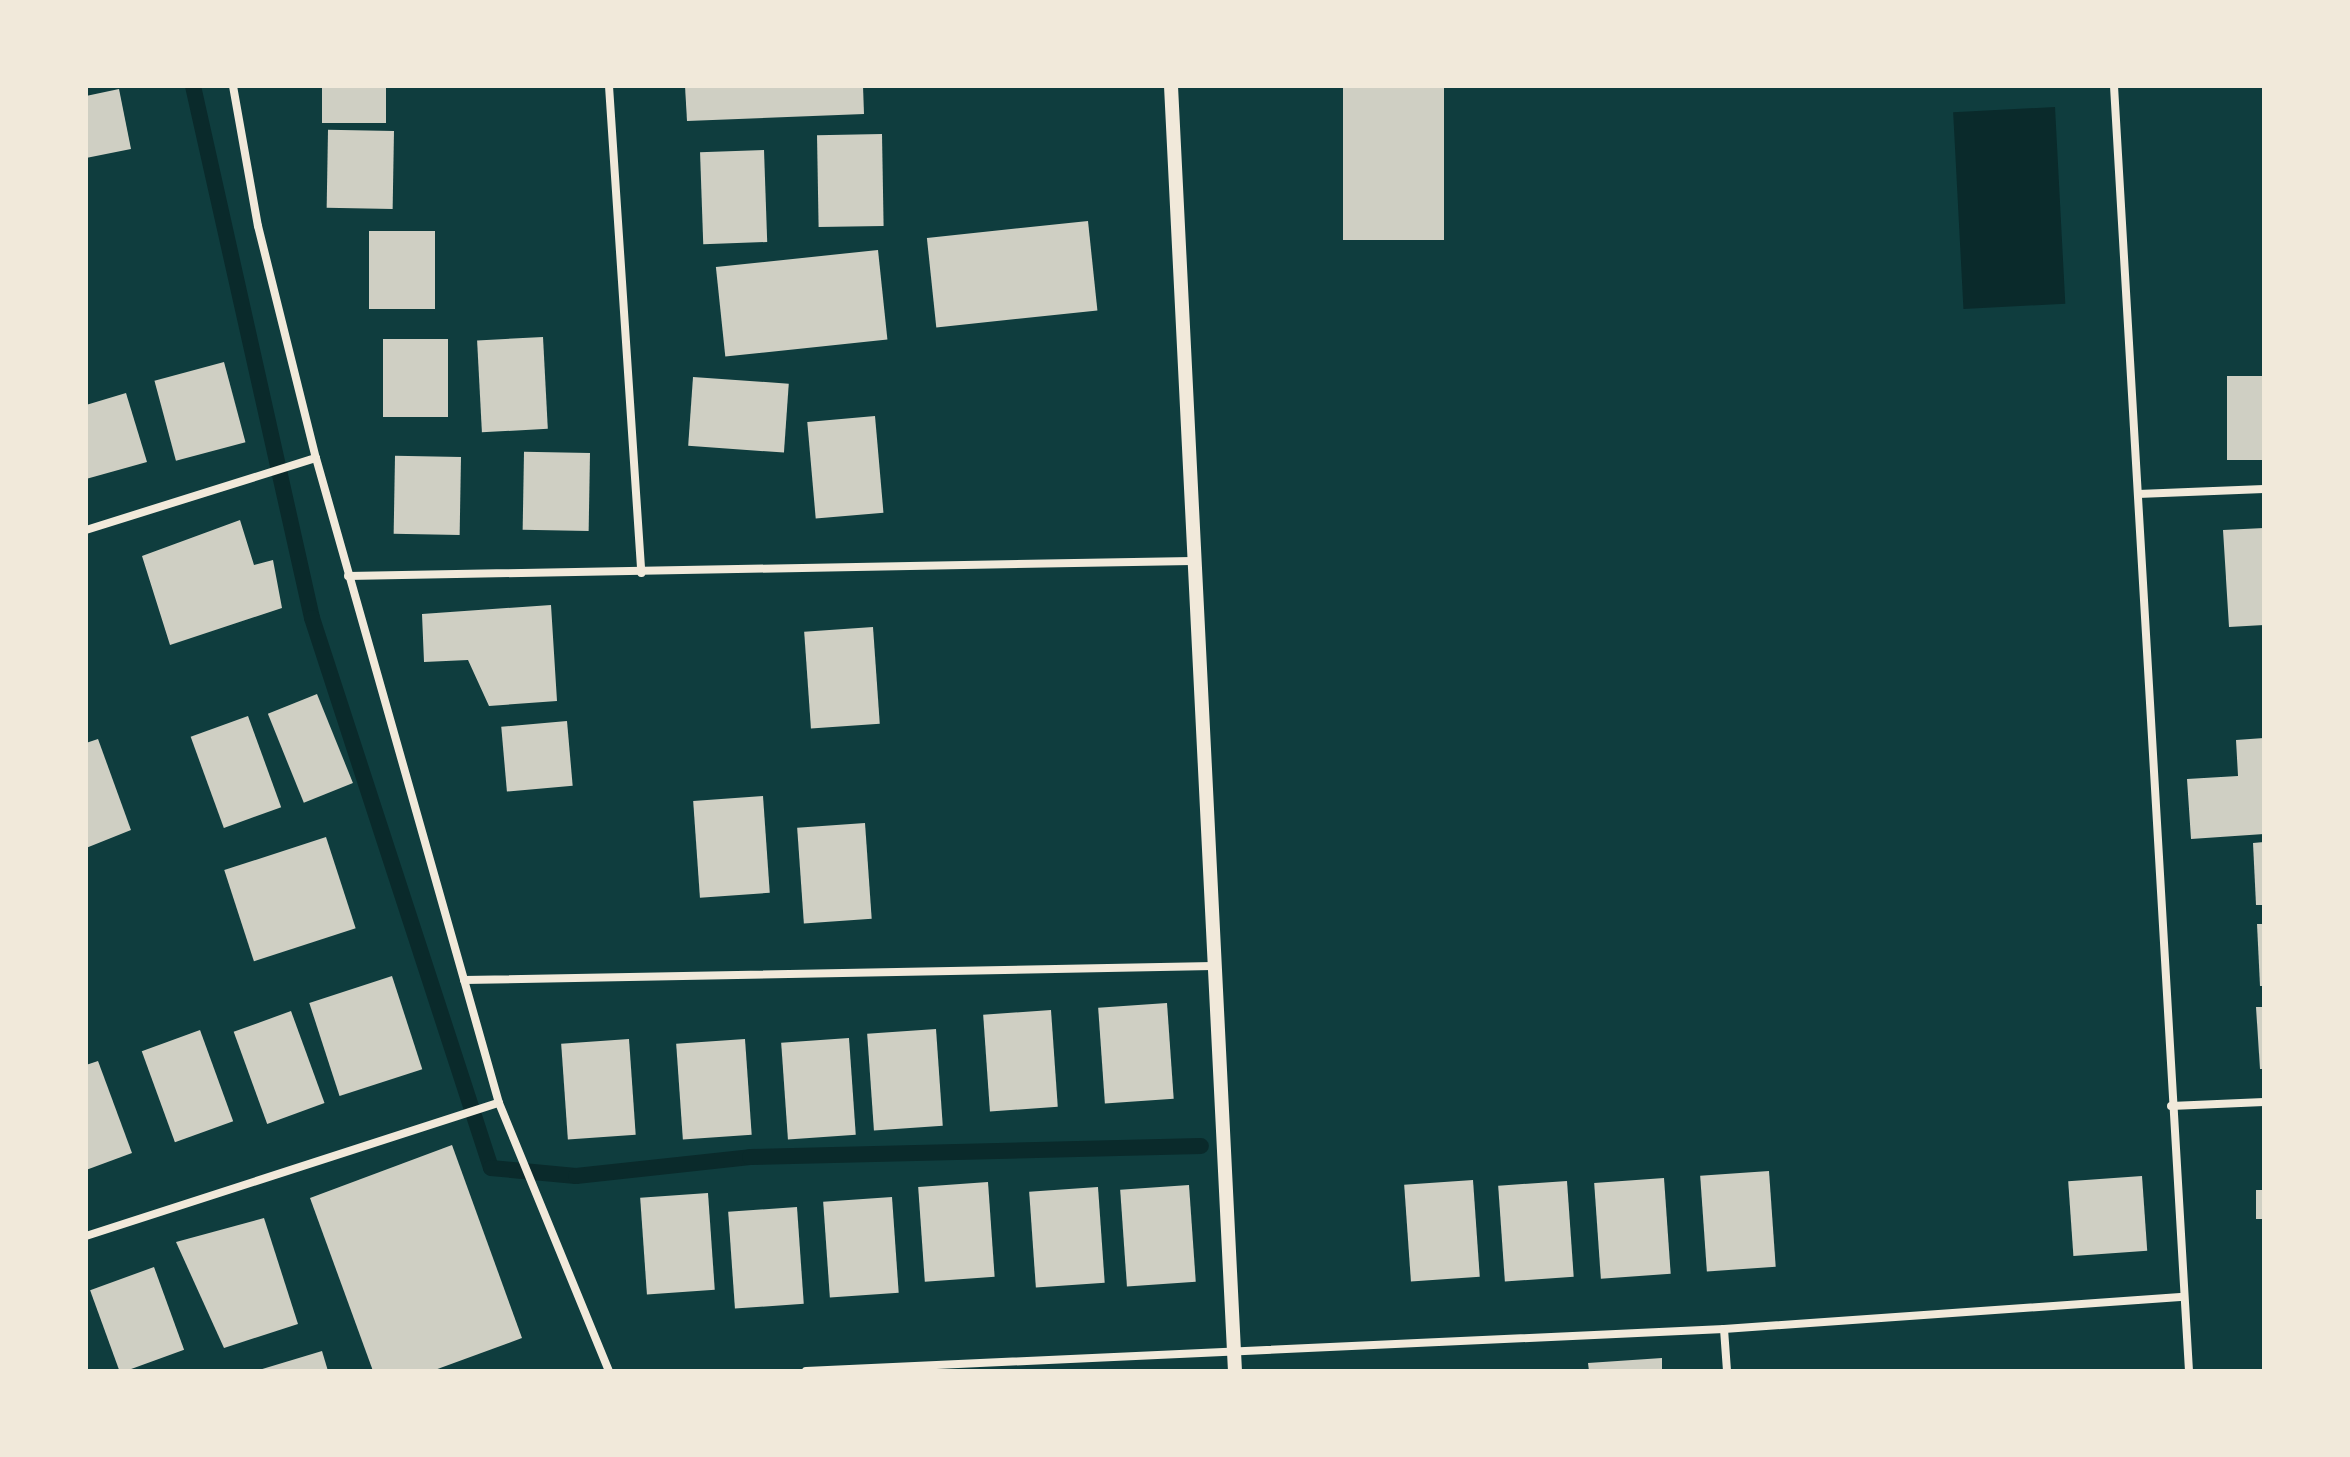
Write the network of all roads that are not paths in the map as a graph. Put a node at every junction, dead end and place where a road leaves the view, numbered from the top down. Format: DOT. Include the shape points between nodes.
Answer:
graph roads {
  1 [pos="233,86"];
  2 [pos="609,86"];
  3 [pos="1171,86"];
  4 [pos="2114,86"];
  5 [pos="316,458"];
  6 [pos="2264,489"];
  7 [pos="2138,494"];
  8 [pos="86,530"];
  9 [pos="1192,561"];
  10 [pos="641,573"];
  11 [pos="348,576"];
  12 [pos="1213,966"];
  13 [pos="464,980"];
  14 [pos="2264,1102"];
  15 [pos="499,1103"];
  16 [pos="2171,1106"];
  17 [pos="86,1236"];
  18 [pos="2184,1297"];
  19 [pos="1724,1329"];
  20 [pos="1233,1353"];
  21 [pos="609,1371"];
  22 [pos="806,1371"];
  23 [pos="1235,1371"];
  24 [pos="1727,1371"];
  25 [pos="2189,1371"];
  1 -- 5 [label="street" via="258,226"];
  2 -- 10 [label="street"];
  3 -- 9 [label="street"];
  4 -- 7 [label="street"];
  5 -- 8 [label="street"];
  5 -- 11 [label="street"];
  6 -- 7 [label="street"];
  7 -- 16 [label="street"];
  9 -- 10 [label="street"];
  9 -- 12 [label="street"];
  10 -- 11 [label="street"];
  11 -- 13 [label="street"];
  12 -- 13 [label="street"];
  12 -- 20 [label="street"];
  13 -- 15 [label="street"];
  14 -- 16 [label="street"];
  15 -- 17 [label="street"];
  15 -- 21 [label="street"];
  16 -- 18 [label="street"];
  18 -- 19 [label="street"];
  18 -- 25 [label="street"];
  19 -- 20 [label="street"];
  19 -- 24 [label="street"];
  20 -- 22 [label="street"];
  20 -- 23 [label="street"];
}
